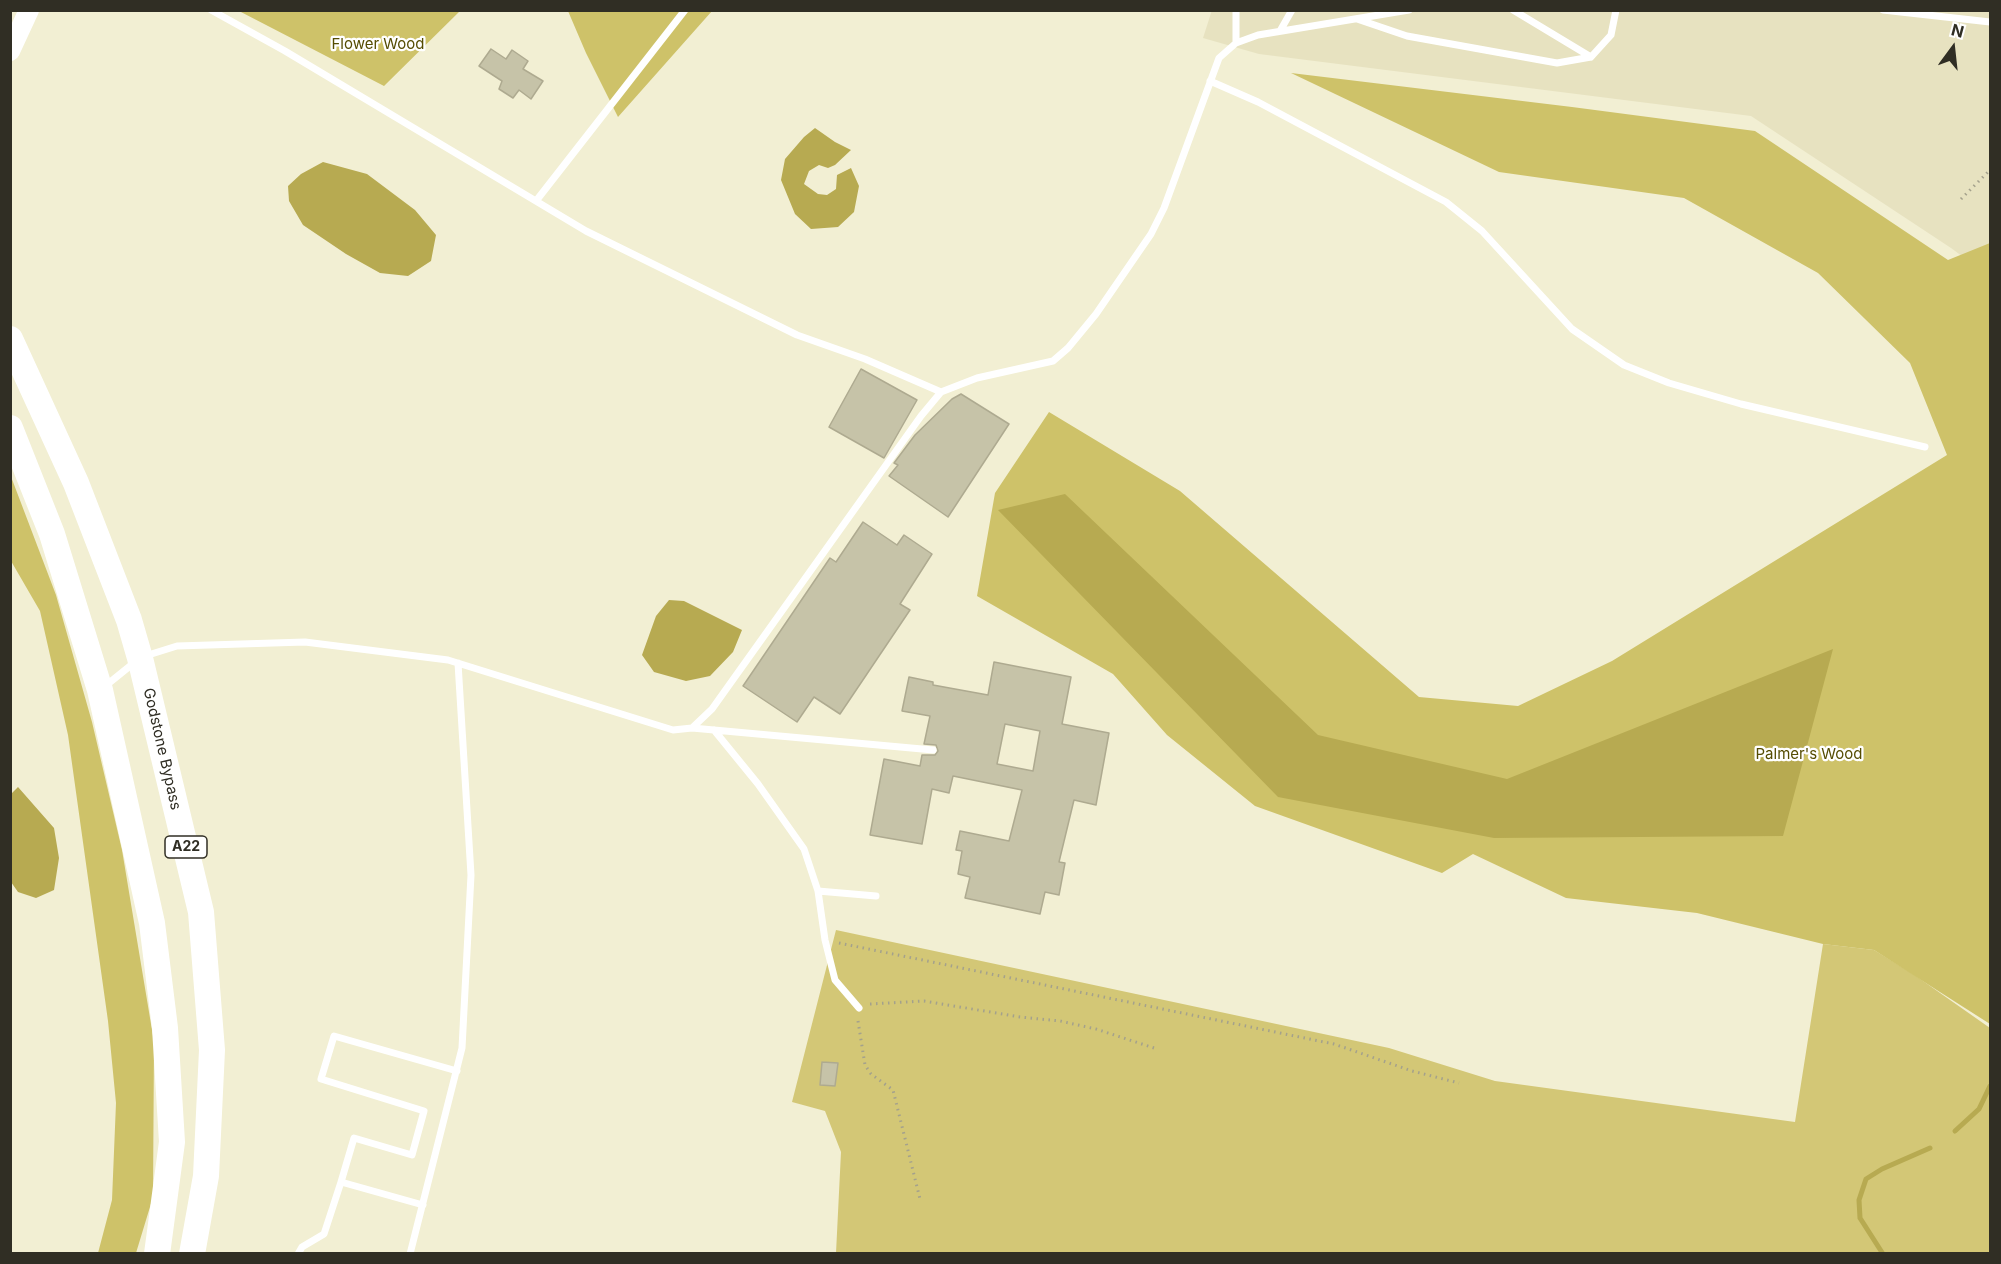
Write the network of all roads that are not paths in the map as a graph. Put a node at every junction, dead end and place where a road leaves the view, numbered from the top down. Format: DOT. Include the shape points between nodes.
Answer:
graph roads {
  1 [pos="28,10"];
  2 [pos="211,10"];
  3 [pos="685,10"];
  4 [pos="1236,10"];
  5 [pos="1292,10"];
  6 [pos="1409,10"];
  7 [pos="1513,10"];
  8 [pos="1617,10"];
  9 [pos="1883,10"];
  10 [pos="1356,19"];
  11 [pos="1990,22"];
  12 [pos="1280,31"];
  13 [pos="1236,44"];
  14 [pos="10,51"];
  15 [pos="1591,57"];
  16 [pos="1210,81"];
  17 [pos="536,201"];
  18 [pos="10,339"];
  19 [pos="941,392"];
  20 [pos="10,428"];
  21 [pos="1925,447"];
  22 [pos="140,658"];
  23 [pos="458,663"];
  24 [pos="100,690"];
  25 [pos="692,728"];
  26 [pos="714,730"];
  27 [pos="933,750"];
  28 [pos="818,891"];
  29 [pos="876,896"];
  30 [pos="859,1008"];
  31 [pos="457,1071"];
  32 [pos="342,1182"];
  33 [pos="423,1205"];
  34 [pos="157,1254"];
  35 [pos="192,1254"];
  36 [pos="298,1254"];
  37 [pos="410,1254"];
  1 -- 14 [label="street"];
  2 -- 17 [label="lane"];
  3 -- 17 [label="lane"];
  4 -- 13 [label="lane"];
  5 -- 12 [label="lane"];
  6 -- 10 [label="lane"];
  7 -- 15 [label="lane"];
  8 -- 15 [label="lane" via="1611,35"];
  9 -- 11 [label="lane"];
  10 -- 12 [label="lane"];
  10 -- 15 [label="lane" via="1407,36 1557,63"];
  12 -- 13 [label="lane"];
  13 -- 16 [label="lane" via="1219,58"];
  16 -- 19 [label="lane" via="1151,234 1068,348 1053,361 977,378"];
  16 -- 21 [label="lane" via="1258,102 1446,202 1482,231 1572,329 1624,365 1741,404"];
  17 -- 19 [label="lane" via="586,231 797,335"];
  18 -- 22 [label="highway, Godstone Bypass / A22" via="76,483"];
  19 -- 25 [label="lane" via="712,709"];
  20 -- 24 [label="highway" via="52,534"];
  22 -- 23 [label="lane" via="177,646 305,642"];
  22 -- 24 [label="lane"];
  22 -- 35 [label="highway, Godstone Bypass / A22" via="201,912 212,1050 206,1176"];
  23 -- 25 [label="lane" via="673,730"];
  23 -- 31 [label="lane" via="471,874 462,1048"];
  24 -- 34 [label="highway" via="152,923 165,1028 172,1142"];
  25 -- 26 [label="lane"];
  26 -- 27 [label="lane"];
  26 -- 28 [label="lane" via="804,849"];
  28 -- 29 [label="lane"];
  28 -- 30 [label="lane" via="835,980"];
  31 -- 32 [label="lane" via="334,1036 321,1079 424,1111 412,1155 354,1138"];
  31 -- 33 [label="lane"];
  32 -- 33 [label="lane"];
  32 -- 36 [label="lane" via="324,1234 302,1247"];
  33 -- 37 [label="lane"];
}
